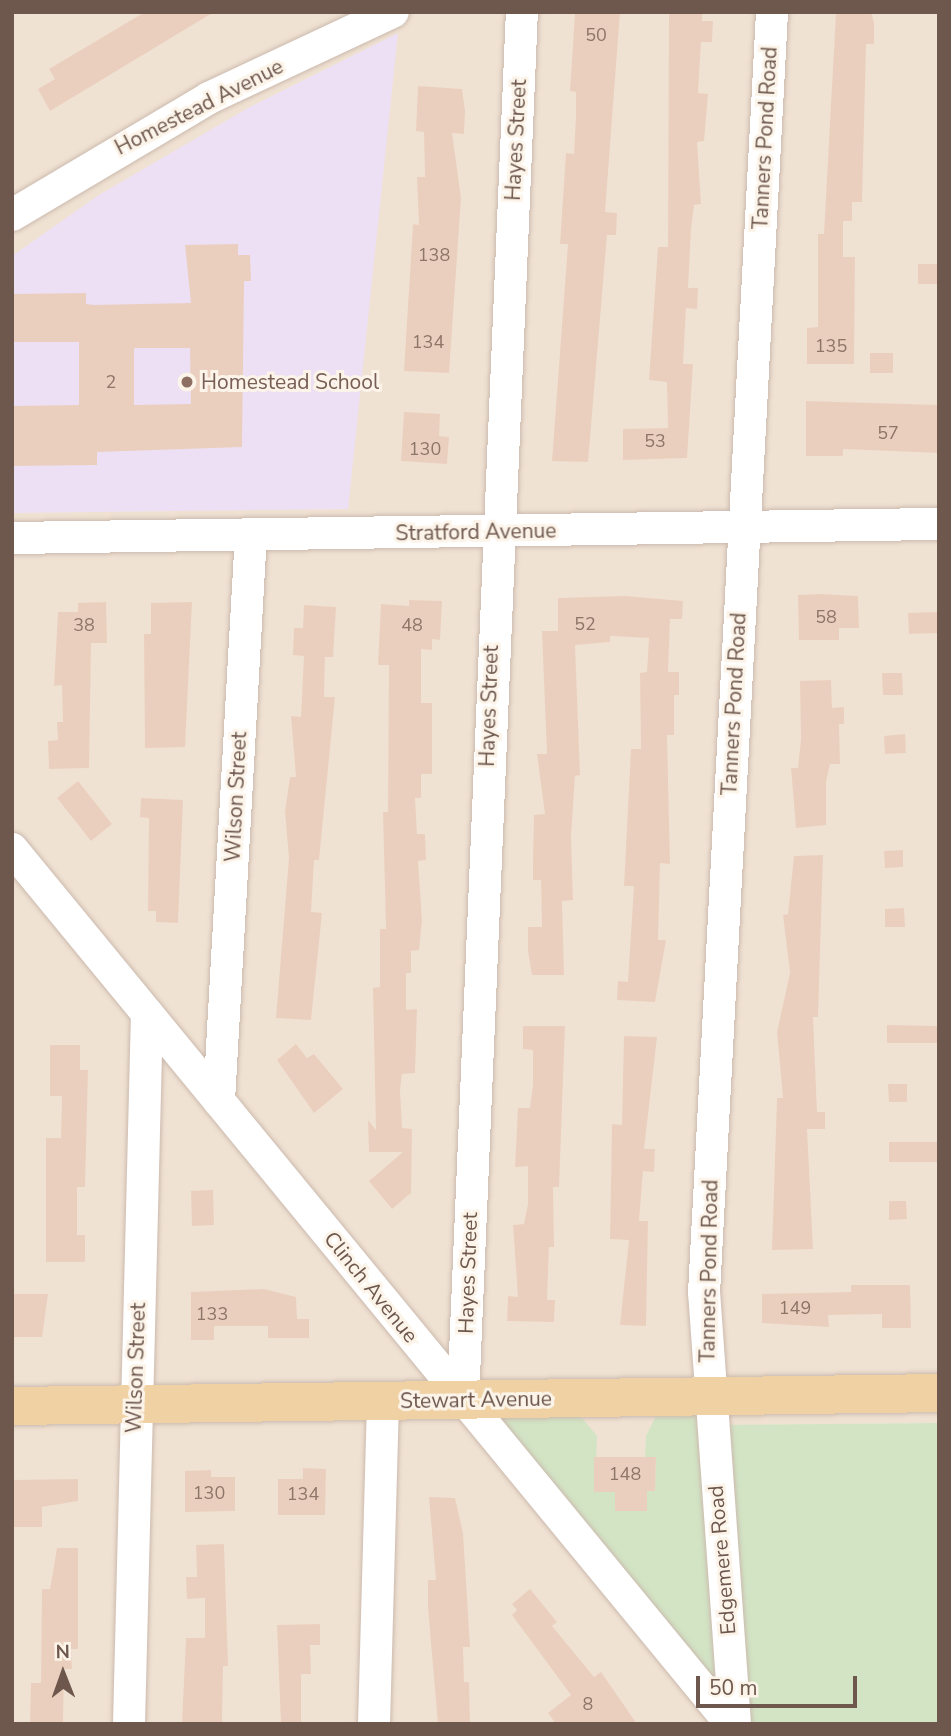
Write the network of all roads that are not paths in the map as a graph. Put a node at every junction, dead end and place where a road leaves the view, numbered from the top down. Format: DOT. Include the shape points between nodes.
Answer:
graph roads {
  1 [pos="393,12"];
  2 [pos="522,12"];
  3 [pos="772,12"];
  4 [pos="12,215"];
  5 [pos="939,524"];
  6 [pos="743,527"];
  7 [pos="496,532"];
  8 [pos="251,534"];
  9 [pos="12,538"];
  10 [pos="12,849"];
  11 [pos="147,1013"];
  12 [pos="219,1101"];
  13 [pos="939,1393"];
  14 [pos="708,1396"];
  15 [pos="463,1400"];
  16 [pos="383,1401"];
  17 [pos="135,1405"];
  18 [pos="12,1406"];
  19 [pos="129,1724"];
  20 [pos="374,1724"];
  21 [pos="733,1724"];
  1 -- 4 [label="street, Homestead Avenue" via="209,98"];
  2 -- 7 [label="street, Hayes Street"];
  3 -- 6 [label="street, Tanners Pond Road"];
  5 -- 6 [label="street, Stratford Avenue"];
  6 -- 7 [label="street, Stratford Avenue"];
  6 -- 14 [label="street, Tanners Pond Road" via="704,1293"];
  7 -- 8 [label="street, Stratford Avenue"];
  7 -- 15 [label="street, Hayes Street"];
  8 -- 9 [label="street, Stratford Avenue"];
  8 -- 12 [label="street, Wilson Street"];
  10 -- 11 [label="street, Clinch Avenue"];
  11 -- 12 [label="street, Clinch Avenue"];
  11 -- 17 [label="street, Wilson Street"];
  12 -- 15 [label="street, Clinch Avenue"];
  13 -- 14 [label="main road, Stewart Avenue"];
  14 -- 15 [label="main road, Stewart Avenue"];
  14 -- 21 [label="street, Edgemere Road"];
  15 -- 16 [label="main road, Stewart Avenue"];
  15 -- 21 [label="street, Clinch Avenue"];
  16 -- 17 [label="main road, Stewart Avenue"];
  16 -- 20 [label="street"];
  17 -- 18 [label="main road, Stewart Avenue"];
  17 -- 19 [label="street, Wilson Street"];
}
